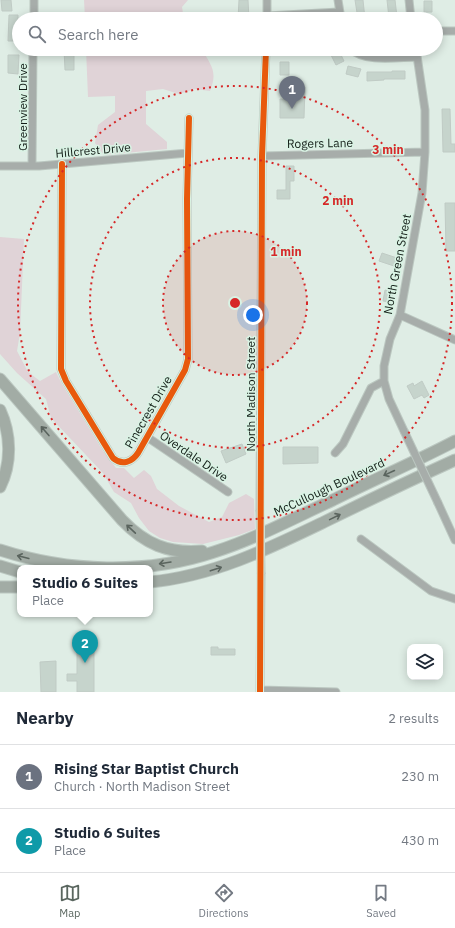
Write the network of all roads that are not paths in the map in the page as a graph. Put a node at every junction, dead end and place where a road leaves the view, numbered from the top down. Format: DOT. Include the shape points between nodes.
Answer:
graph roads {
  1 [pos="34,0"];
  2 [pos="267,0"];
  3 [pos="338,0"];
  4 [pos="409,0"];
  5 [pos="34,12"];
  6 [pos="267,12"];
  7 [pos="340,12"];
  8 [pos="411,12"];
  9 [pos="443,31"];
  10 [pos="455,31"];
  11 [pos="33,56"];
  12 [pos="266,56"];
  13 [pos="363,56"];
  14 [pos="417,57"];
  15 [pos="189,118"];
  16 [pos="425,152"];
  17 [pos="188,153"];
  18 [pos="262,156"];
  19 [pos="62,164"];
  20 [pos="0,166"];
  21 [pos="32,166"];
  22 [pos="400,315"];
  23 [pos="455,340"];
  24 [pos="0,379"];
  25 [pos="384,381"];
  26 [pos="0,410"];
  27 [pos="147,437"];
  28 [pos="452,442"];
  29 [pos="335,453"];
  30 [pos="455,460"];
  31 [pos="0,487"];
  32 [pos="228,492"];
  33 [pos="361,539"];
  34 [pos="455,540"];
  35 [pos="234,545"];
  36 [pos="0,550"];
  37 [pos="68,565"];
  38 [pos="153,565"];
  39 [pos="0,566"];
  40 [pos="17,571"];
  41 [pos="153,582"];
  42 [pos="0,587"];
  43 [pos="17,587"];
  44 [pos="455,599"];
  45 [pos="260,691"];
  46 [pos="336,692"];
  1 -- 5 [label="street"];
  2 -- 6 [label="street"];
  3 -- 7 [label="street"];
  4 -- 8 [label="street"];
  9 -- 10 [label="street"];
  11 -- 21 [label="street, Greenview Drive"];
  12 -- 18 [label="street, North Madison Street"];
  13 -- 14 [label="street"];
  14 -- 16 [label="street, North Green Street" via="425,110"];
  15 -- 17 [label="street, Pinecrest Drive"];
  16 -- 18 [label="street, Rogers Lane"];
  16 -- 22 [label="street, North Green Street" via="422,193"];
  17 -- 19 [label="street, Hillcrest Drive"];
  17 -- 27 [label="street, Pinecrest Drive" via="188,363"];
  18 -- 45 [label="street, North Madison Street, bridge"];
  19 -- 21 [label="street, Hillcrest Drive"];
  19 -- 27 [label="street, Pinecrest Drive" via="62,373 115,460 132,460"];
  20 -- 21 [label="street, Hillcrest Drive"];
  22 -- 23 [label="street"];
  22 -- 25 [label="street, North Green Street" via="386,355"];
  35 -- 24 [label="highway, one-way" via="208,550 181,551 162,547 136,533"];
  25 -- 29 [label="street" via="371,388 343,444"];
  25 -- 34 [label="street, North Green Street, bridge" via="389,398"];
  26 -- 31 [label="highway" via="9,448"];
  27 -- 32 [label="street, Overdale Drive"];
  28 -- 35 [label="highway, McCullough Boulevard, one-way"];
  41 -- 30 [label="highway, one-way" via="198,574 254,555"];
  33 -- 44 [label="street" via="431,591"];
  35 -- 38 [label="highway, McCullough Boulevard, one-way" via="192,558"];
  37 -- 36 [label="highway, McCullough Boulevard, one-way"];
  39 -- 40 [label="highway"];
  42 -- 43 [label="highway"];
  45 -- 46 [label="street"];
}
